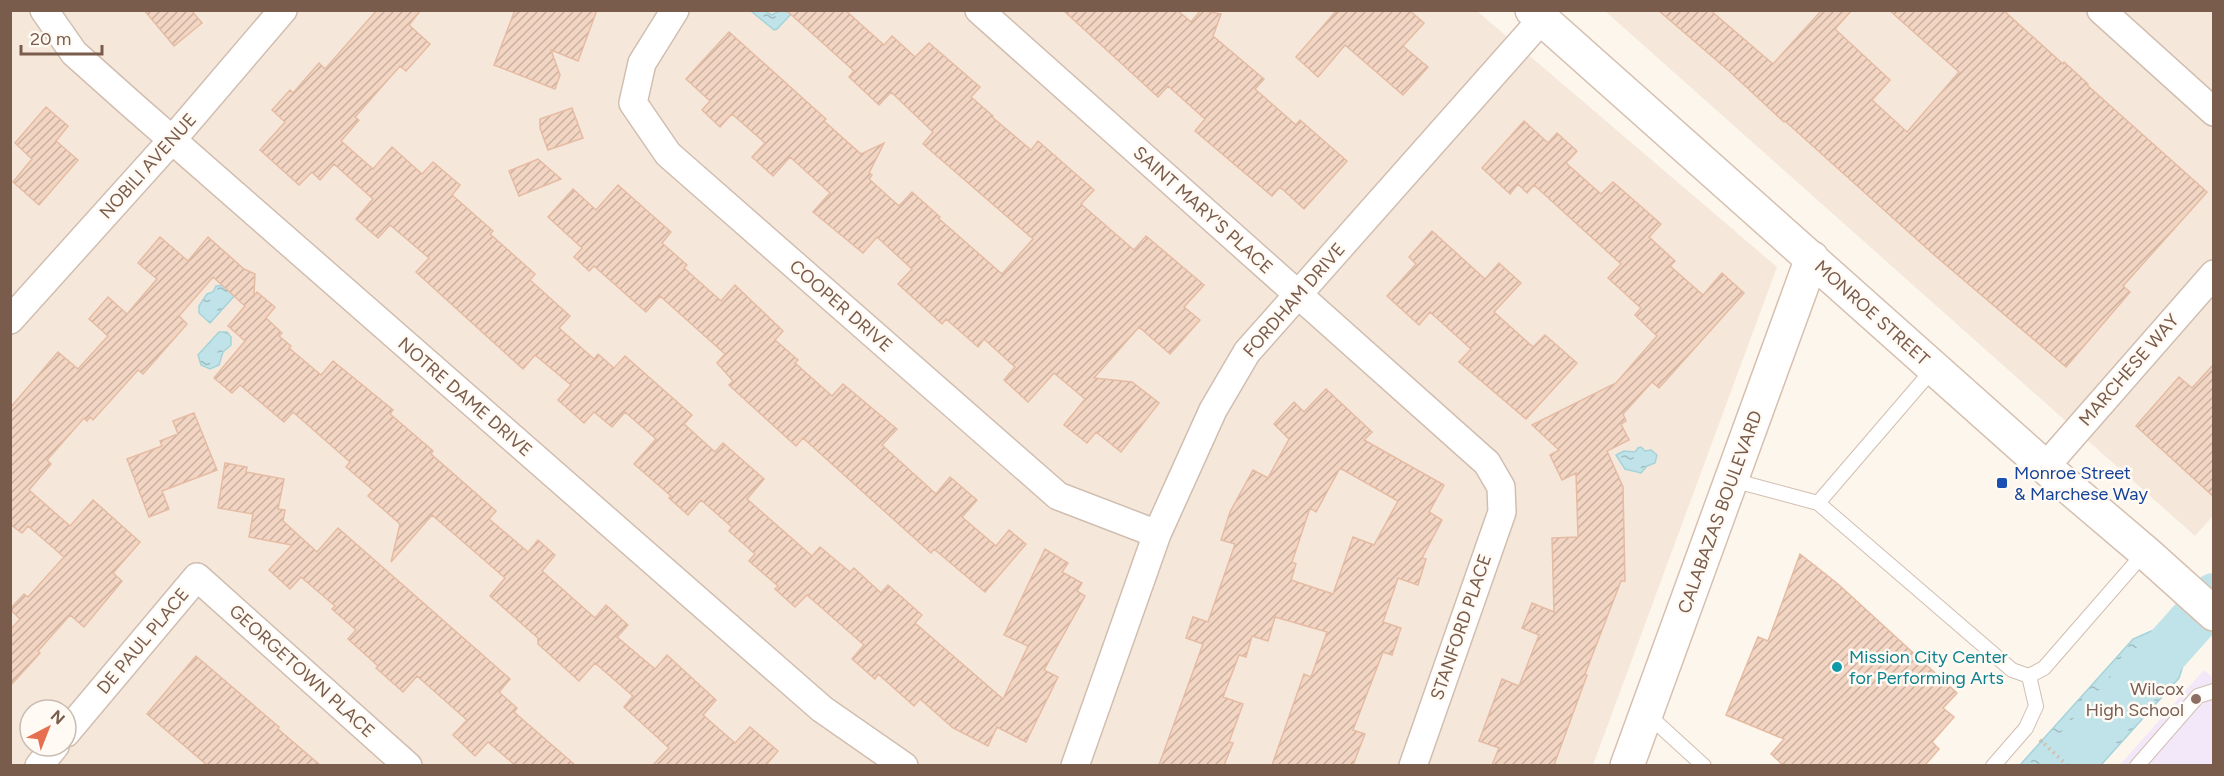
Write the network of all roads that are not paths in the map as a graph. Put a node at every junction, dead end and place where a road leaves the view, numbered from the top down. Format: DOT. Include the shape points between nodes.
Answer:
graph roads {
  1 [pos="44,10"];
  2 [pos="283,10"];
  3 [pos="675,10"];
  4 [pos="979,10"];
  5 [pos="2101,10"];
  6 [pos="1537,15"];
  7 [pos="2214,112"];
  8 [pos="172,140"];
  9 [pos="1812,258"];
  10 [pos="2214,274"];
  11 [pos="1298,294"];
  12 [pos="10,320"];
  13 [pos="1934,369"];
  14 [pos="2045,467"];
  15 [pos="1732,480"];
  16 [pos="1501,487"];
  17 [pos="1818,503"];
  18 [pos="1157,534"];
  19 [pos="2145,552"];
  20 [pos="197,577"];
  21 [pos="2202,603"];
  22 [pos="2029,676"];
  23 [pos="2214,691"];
  24 [pos="1646,713"];
  25 [pos="78,719"];
  26 [pos="408,765"];
  27 [pos="904,765"];
  28 [pos="1076,765"];
  29 [pos="1413,765"];
  30 [pos="1627,765"];
  31 [pos="1704,765"];
  32 [pos="1993,765"];
  33 [pos="2137,765"];
  1 -- 8 [label="street, NOTRE DAME DRIVE" via="74,53"];
  2 -- 8 [label="street, NOBILI AVENUE"];
  3 -- 18 [label="street, COOPER DRIVE" via="642,63 633,103 668,154 1058,496"];
  4 -- 11 [label="street, SAINT MARY'S PLACE"];
  5 -- 7 [label="street"];
  6 -- 9 [label="main road, MONROE STREET"];
  6 -- 11 [label="street, FORDHAM DRIVE"];
  8 -- 12 [label="street, NOBILI AVENUE"];
  8 -- 27 [label="street, NOTRE DAME DRIVE" via="822,709"];
  9 -- 13 [label="main road, MONROE STREET"];
  9 -- 15 [label="main road, CALABAZAS BOULEVARD"];
  10 -- 14 [label="street, MARCHESE WAY"];
  11 -- 16 [label="street, SAINT MARY'S PLACE" via="1487,463"];
  11 -- 18 [label="street, FORDHAM DRIVE" via="1241,362 1213,410"];
  13 -- 14 [label="main road, MONROE STREET"];
  13 -- 17 [label="lane"];
  14 -- 19 [label="main road, MONROE STREET"];
  15 -- 17 [label="lane"];
  15 -- 24 [label="main road, CALABAZAS BOULEVARD"];
  16 -- 29 [label="street, STANFORD PLACE" via="1502,512"];
  17 -- 22 [label="lane" via="2012,670"];
  18 -- 28 [label="street, FORDHAM DRIVE"];
  19 -- 21 [label="main road, MONROE STREET"];
  19 -- 22 [label="lane" via="2044,668"];
  20 -- 25 [label="street, DE PAUL PLACE"];
  20 -- 26 [label="street, GEORGETOWN PLACE"];
  22 -- 32 [label="lane" via="2036,706 2026,728"];
  23 -- 33 [label="lane" via="2198,696"];
  24 -- 30 [label="main road, CALABAZAS BOULEVARD"];
  24 -- 31 [label="lane"];
}
